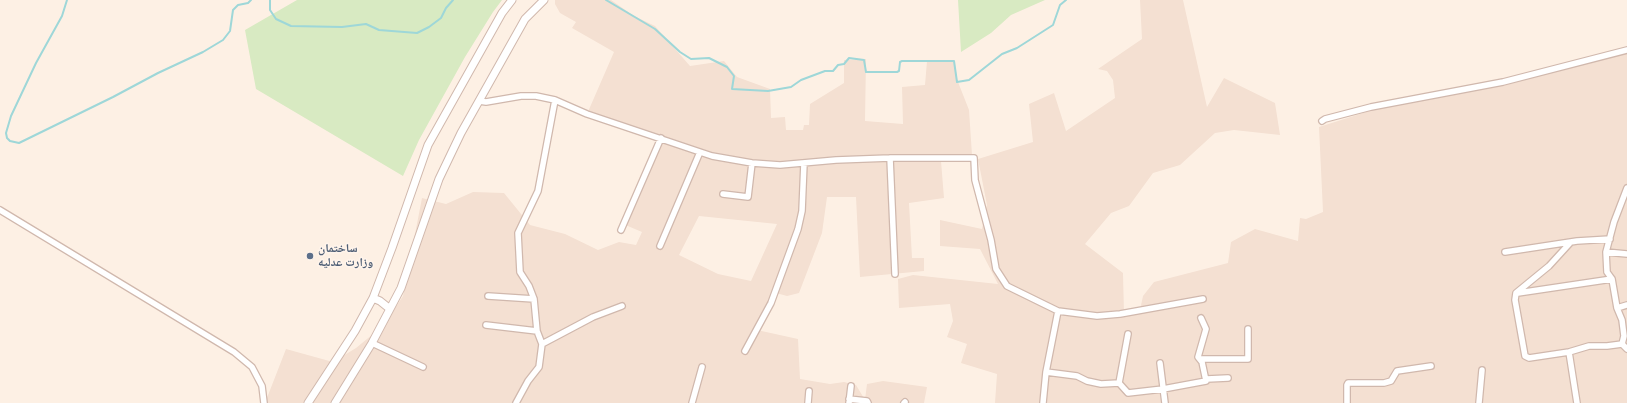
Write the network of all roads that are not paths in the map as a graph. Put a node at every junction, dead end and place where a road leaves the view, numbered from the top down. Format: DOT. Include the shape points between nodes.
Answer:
graph roads {
  1 [pos="512,0"];
  2 [pos="544,0"];
  3 [pos="1627,50"];
  4 [pos="555,100"];
  5 [pos="479,101"];
  6 [pos="1322,121"];
  7 [pos="662,138"];
  8 [pos="700,152"];
  9 [pos="890,158"];
  10 [pos="752,163"];
  11 [pos="804,163"];
  12 [pos="1627,188"];
  13 [pos="723,194"];
  14 [pos="0,210"];
  15 [pos="621,230"];
  16 [pos="1610,239"];
  17 [pos="1570,243"];
  18 [pos="660,246"];
  19 [pos="1505,252"];
  20 [pos="1606,252"];
  21 [pos="1627,254"];
  22 [pos="895,274"];
  23 [pos="1612,279"];
  24 [pos="1516,293"];
  25 [pos="488,296"];
  26 [pos="373,298"];
  27 [pos="534,299"];
  28 [pos="1202,299"];
  29 [pos="1627,305"];
  30 [pos="622,306"];
  31 [pos="1617,308"];
  32 [pos="390,309"];
  33 [pos="1058,311"];
  34 [pos="1201,318"];
  35 [pos="486,325"];
  36 [pos="1248,329"];
  37 [pos="537,331"];
  38 [pos="1128,334"];
  39 [pos="1626,336"];
  40 [pos="372,342"];
  41 [pos="542,344"];
  42 [pos="1622,344"];
  43 [pos="1627,349"];
  44 [pos="745,351"];
  45 [pos="1569,352"];
  46 [pos="1200,359"];
  47 [pos="1160,363"];
  48 [pos="1431,366"];
  49 [pos="423,367"];
  50 [pos="702,367"];
  51 [pos="1482,370"];
  52 [pos="1046,372"];
  53 [pos="1228,378"];
  54 [pos="1206,382"];
  55 [pos="1119,383"];
  56 [pos="851,386"];
  57 [pos="1163,389"];
  58 [pos="809,391"];
  59 [pos="849,401"];
  60 [pos="264,403"];
  61 [pos="308,403"];
  62 [pos="335,403"];
  63 [pos="516,403"];
  64 [pos="692,403"];
  65 [pos="808,403"];
  66 [pos="868,403"];
  67 [pos="1043,403"];
  68 [pos="1165,403"];
  69 [pos="1347,403"];
  70 [pos="1479,403"];
  71 [pos="1578,403"];
  1 -- 26 [label="street" via="502,13 428,145"];
  2 -- 5 [label="street" via="525,19"];
  3 -- 6 [label="street" via="1503,82 1371,107 1325,118"];
  4 -- 5 [label="street" via="521,96"];
  4 -- 7 [label="street" via="587,114"];
  4 -- 27 [label="street" via="538,191 518,233 520,272"];
  5 -- 32 [label="street" via="439,179 401,288"];
  7 -- 8 [label="street"];
  7 -- 15 [label="street"];
  8 -- 10 [label="street"];
  8 -- 18 [label="street"];
  9 -- 11 [label="street"];
  9 -- 22 [label="street"];
  9 -- 33 [label="street" via="974,158 975,180 990,233 996,269 1007,286"];
  10 -- 11 [label="street"];
  10 -- 13 [label="street" via="748,197"];
  11 -- 44 [label="street" via="802,211 798,228 771,303"];
  12 -- 16 [label="street"];
  14 -- 60 [label="street" via="234,352 252,367 262,386"];
  16 -- 17 [label="street"];
  16 -- 20 [label="street"];
  17 -- 19 [label="street"];
  17 -- 24 [label="street" via="1549,266"];
  20 -- 21 [label="street"];
  20 -- 23 [label="street" via="1606,272"];
  23 -- 24 [label="street"];
  23 -- 31 [label="street"];
  24 -- 45 [label="street" via="1515,300 1526,357"];
  25 -- 27 [label="street"];
  26 -- 32 [label="street"];
  26 -- 61 [label="street" via="355,331"];
  27 -- 37 [label="street"];
  28 -- 33 [label="street" via="1097,316"];
  29 -- 31 [label="street"];
  30 -- 41 [label="street" via="592,317"];
  31 -- 39 [label="street"];
  32 -- 40 [label="street"];
  33 -- 52 [label="street"];
  34 -- 46 [label="street" via="1206,329 1198,357"];
  35 -- 37 [label="street"];
  36 -- 46 [label="street" via="1248,359"];
  37 -- 41 [label="street"];
  38 -- 55 [label="street"];
  39 -- 42 [label="street"];
  40 -- 49 [label="street"];
  40 -- 62 [label="street"];
  41 -- 63 [label="street" via="539,367"];
  42 -- 43 [label="street"];
  42 -- 45 [label="street" via="1589,346"];
  45 -- 71 [label="street"];
  46 -- 54 [label="street"];
  47 -- 57 [label="street"];
  48 -- 69 [label="street" via="1397,370 1391,381 1384,383 1348,383"];
  50 -- 64 [label="street"];
  51 -- 70 [label="street"];
  52 -- 55 [label="street" via="1077,376 1101,384"];
  52 -- 67 [label="street"];
  53 -- 54 [label="street" via="1207,379"];
  54 -- 57 [label="street"];
  55 -- 57 [label="street" via="1128,392"];
  56 -- 59 [label="street"];
  57 -- 68 [label="street"];
  58 -- 65 [label="street"];
  59 -- 66 [label="street"];
}
